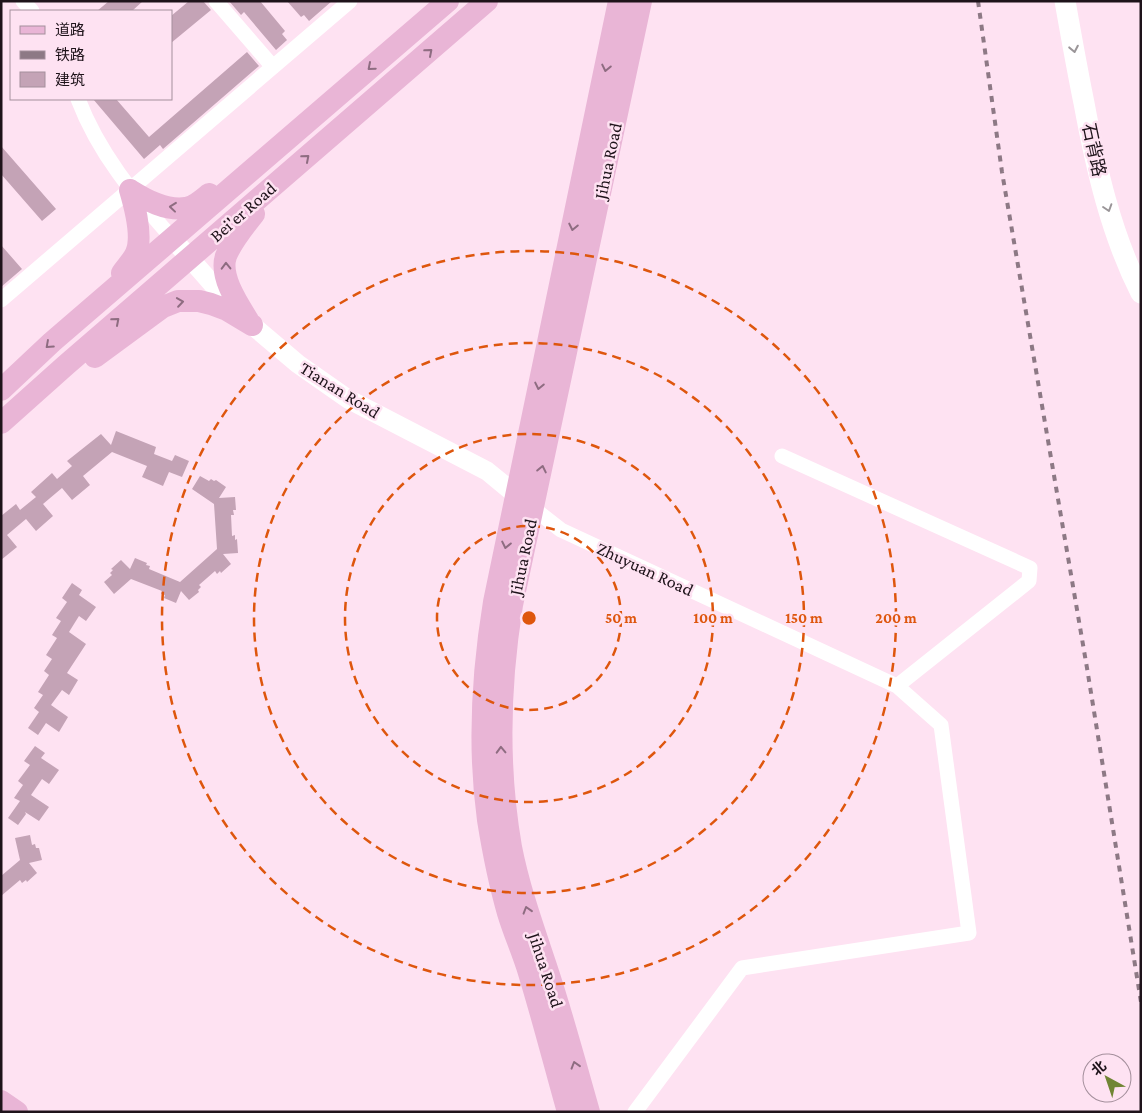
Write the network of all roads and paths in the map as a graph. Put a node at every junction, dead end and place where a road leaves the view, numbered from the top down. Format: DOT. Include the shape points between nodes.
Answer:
graph roads {
  1 [pos="216,1"];
  2 [pos="350,1"];
  3 [pos="448,1"];
  4 [pos="487,1"];
  5 [pos="641,1"];
  6 [pos="1065,1"];
  7 [pos="1080,1"];
  8 [pos="615,8"];
  9 [pos="273,67"];
  10 [pos="78,100"];
  11 [pos="327,105"];
  12 [pos="279,181"];
  13 [pos="130,190"];
  14 [pos="172,238"];
  15 [pos="1141,256"];
  16 [pos="189,258"];
  17 [pos="1141,293"];
  18 [pos="1,300"];
  19 [pos="85,314"];
  20 [pos="252,325"];
  21 [pos="1,390"];
  22 [pos="36,392"];
  23 [pos="1,424"];
  24 [pos="782,456"];
  25 [pos="525,502"];
  26 [pos="897,686"];
  27 [pos="1,1101"];
  28 [pos="17,1112"];
  29 [pos="568,1112"];
  30 [pos="589,1112"];
  31 [pos="635,1112"];
  1 -- 9 [label="street"];
  2 -- 9 [label="street"];
  3 -- 11 [label="main road, Bei'er Road, one-way"];
  12 -- 4 [label="main road, Bei'er Road, one-way"];
  25 -- 5 [label="main road, Jihua Road, one-way"];
  6 -- 17 [label="main road, 石背路, one-way" via="1103,193"];
  7 -- 15 [label="main road, 石背路" via="1106,140"];
  8 -- 25 [label="main road, Jihua Road, one-way"];
  9 -- 13 [label="street"];
  10 -- 13 [label="street" via="95,136"];
  11 -- 13 [label="main road, one-way" via="273,138 201,201 186,208 163,206"];
  11 -- 14 [label="main road, Bei'er Road"];
  12 -- 16 [label="main road, Bei'er Road"];
  20 -- 12 [label="main road, one-way" via="228,286 225,258"];
  13 -- 14 [label="street"];
  13 -- 18 [label="street"];
  13 -- 19 [label="main road" via="137,213 136,253"];
  14 -- 16 [label="street, Tianan Road"];
  14 -- 19 [label="main road, Bei'er Road"];
  16 -- 20 [label="street, Tianan Road"];
  22 -- 16 [label="main road, Bei'er Road, one-way"];
  19 -- 21 [label="main road, Bei'er Road, one-way"];
  22 -- 20 [label="main road, one-way" via="77,372 163,307 178,301 211,304"];
  20 -- 25 [label="street, Tianan Road" via="298,364 348,399 487,471"];
  22 -- 23 [label="main road, Bei'er Road"];
  24 -- 26 [label="street" via="1030,568 1029,581"];
  25 -- 26 [label="street, Zhuyuan Road" via="561,530"];
  25 -- 29 [label="main road, Jihua Road, one-way" via="494,602 485,664 482,727 485,790 500,882"];
  30 -- 25 [label="main road, Jihua Road, one-way" via="518,878 503,788 500,727 503,666"];
  26 -- 31 [label="street, Zhuyuan Road" via="941,725 969,933 742,968"];
  27 -- 28 [label="main road"];
}
